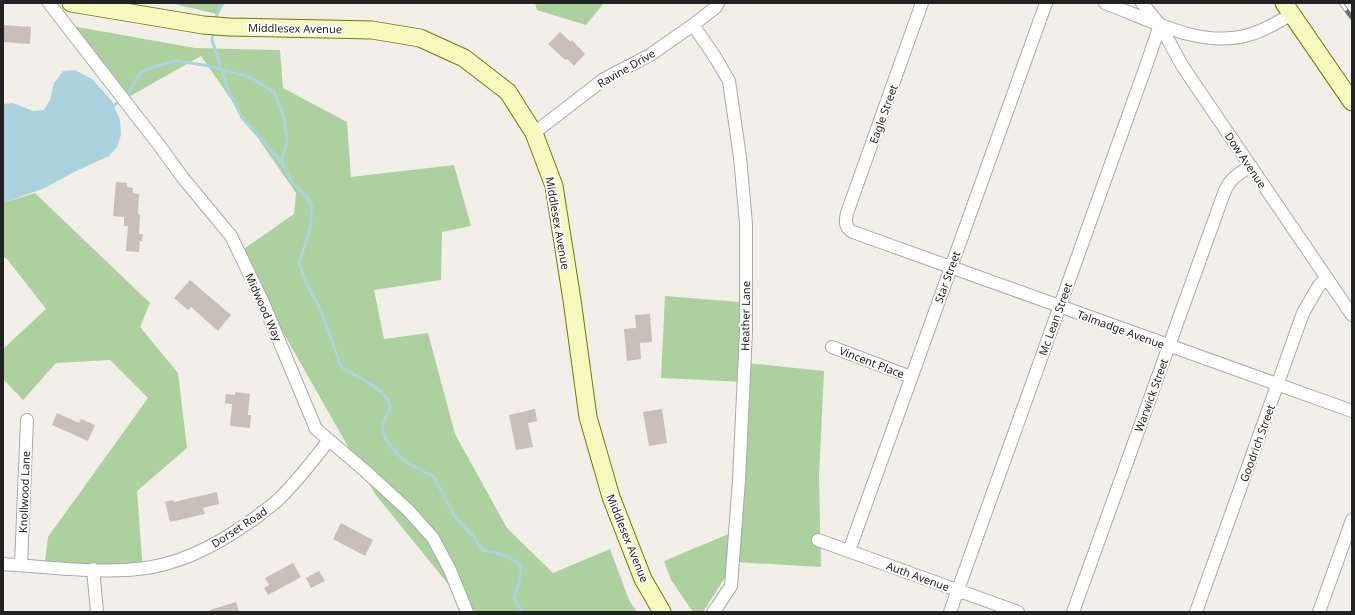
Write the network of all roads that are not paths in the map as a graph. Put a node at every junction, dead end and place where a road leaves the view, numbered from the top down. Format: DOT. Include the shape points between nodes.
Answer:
graph roads {
  1 [pos="50,3"];
  2 [pos="71,3"];
  3 [pos="718,3"];
  4 [pos="922,3"];
  5 [pos="1046,3"];
  6 [pos="1105,3"];
  7 [pos="1142,3"];
  8 [pos="1288,8"];
  9 [pos="693,25"];
  10 [pos="1160,25"];
  11 [pos="1352,102"];
  12 [pos="534,133"];
  13 [pos="1251,166"];
  14 [pos="846,226"];
  15 [pos="951,268"];
  16 [pos="1326,278"];
  17 [pos="1059,307"];
  18 [pos="1352,315"];
  19 [pos="1168,346"];
  20 [pos="832,347"];
  21 [pos="911,377"];
  22 [pos="1278,385"];
  23 [pos="1352,411"];
  24 [pos="27,420"];
  25 [pos="328,441"];
  26 [pos="1352,520"];
  27 [pos="818,540"];
  28 [pos="849,551"];
  29 [pos="3,564"];
  30 [pos="22,565"];
  31 [pos="93,569"];
  32 [pos="958,590"];
  33 [pos="97,612"];
  34 [pos="467,612"];
  35 [pos="662,612"];
  36 [pos="713,612"];
  37 [pos="950,612"];
  38 [pos="1018,612"];
  39 [pos="1073,612"];
  40 [pos="1196,612"];
  41 [pos="1319,612"];
  1 -- 25 [label="street, Midwood Way" via="183,178 231,236 262,300 316,429"];
  2 -- 12 [label="street, Middlesex Avenue" via="203,25 372,30 420,38 464,58 508,92"];
  3 -- 9 [label="street, Ravine Drive"];
  4 -- 14 [label="street, Eagle Street" via="847,213"];
  5 -- 15 [label="street, Star Street"];
  6 -- 10 [label="street"];
  7 -- 10 [label="street, Dow Avenue"];
  8 -- 10 [label="street" via="1256,33 1230,39 1203,37"];
  8 -- 11 [label="street"];
  9 -- 12 [label="street, Ravine Drive" via="650,54 604,79"];
  9 -- 36 [label="street, Heather Lane" via="729,81 746,224 746,338 740,480 731,586"];
  10 -- 13 [label="street, Dow Avenue" via="1183,67"];
  10 -- 17 [label="street, Mc Lean Street"];
  12 -- 35 [label="street, Middlesex Avenue" via="554,186 588,418 611,497 643,579"];
  13 -- 16 [label="street, Dow Avenue"];
  13 -- 19 [label="street, Warwick Street" via="1233,178 1226,188"];
  14 -- 15 [label="street, Talmadge Avenue" via="854,232"];
  15 -- 17 [label="street, Talmadge Avenue"];
  15 -- 21 [label="street, Star Street"];
  16 -- 18 [label="street, Dow Avenue"];
  16 -- 22 [label="street, Goodrich Street" via="1303,313"];
  17 -- 19 [label="street, Talmadge Avenue"];
  17 -- 32 [label="street, Mc Lean Street"];
  19 -- 22 [label="street, Talmadge Avenue"];
  19 -- 39 [label="street, Warwick Street"];
  20 -- 21 [label="street, Vincent Place"];
  21 -- 28 [label="street, Star Street"];
  22 -- 23 [label="street, Talmadge Avenue"];
  22 -- 40 [label="street, Goodrich Street"];
  24 -- 30 [label="street, Knollwood Lane"];
  25 -- 31 [label="street, Dorset Road" via="279,500 219,542 152,567"];
  25 -- 34 [label="street, Midwood Way" via="409,511 433,538 450,570"];
  26 -- 41 [label="street"];
  27 -- 28 [label="street, Auth Avenue"];
  28 -- 32 [label="street, Auth Avenue"];
  29 -- 30 [label="street, Dorset Road"];
  30 -- 31 [label="street, Dorset Road"];
  31 -- 33 [label="street"];
  32 -- 37 [label="street, Mc Lean Street"];
  32 -- 38 [label="street, Auth Avenue"];
}
